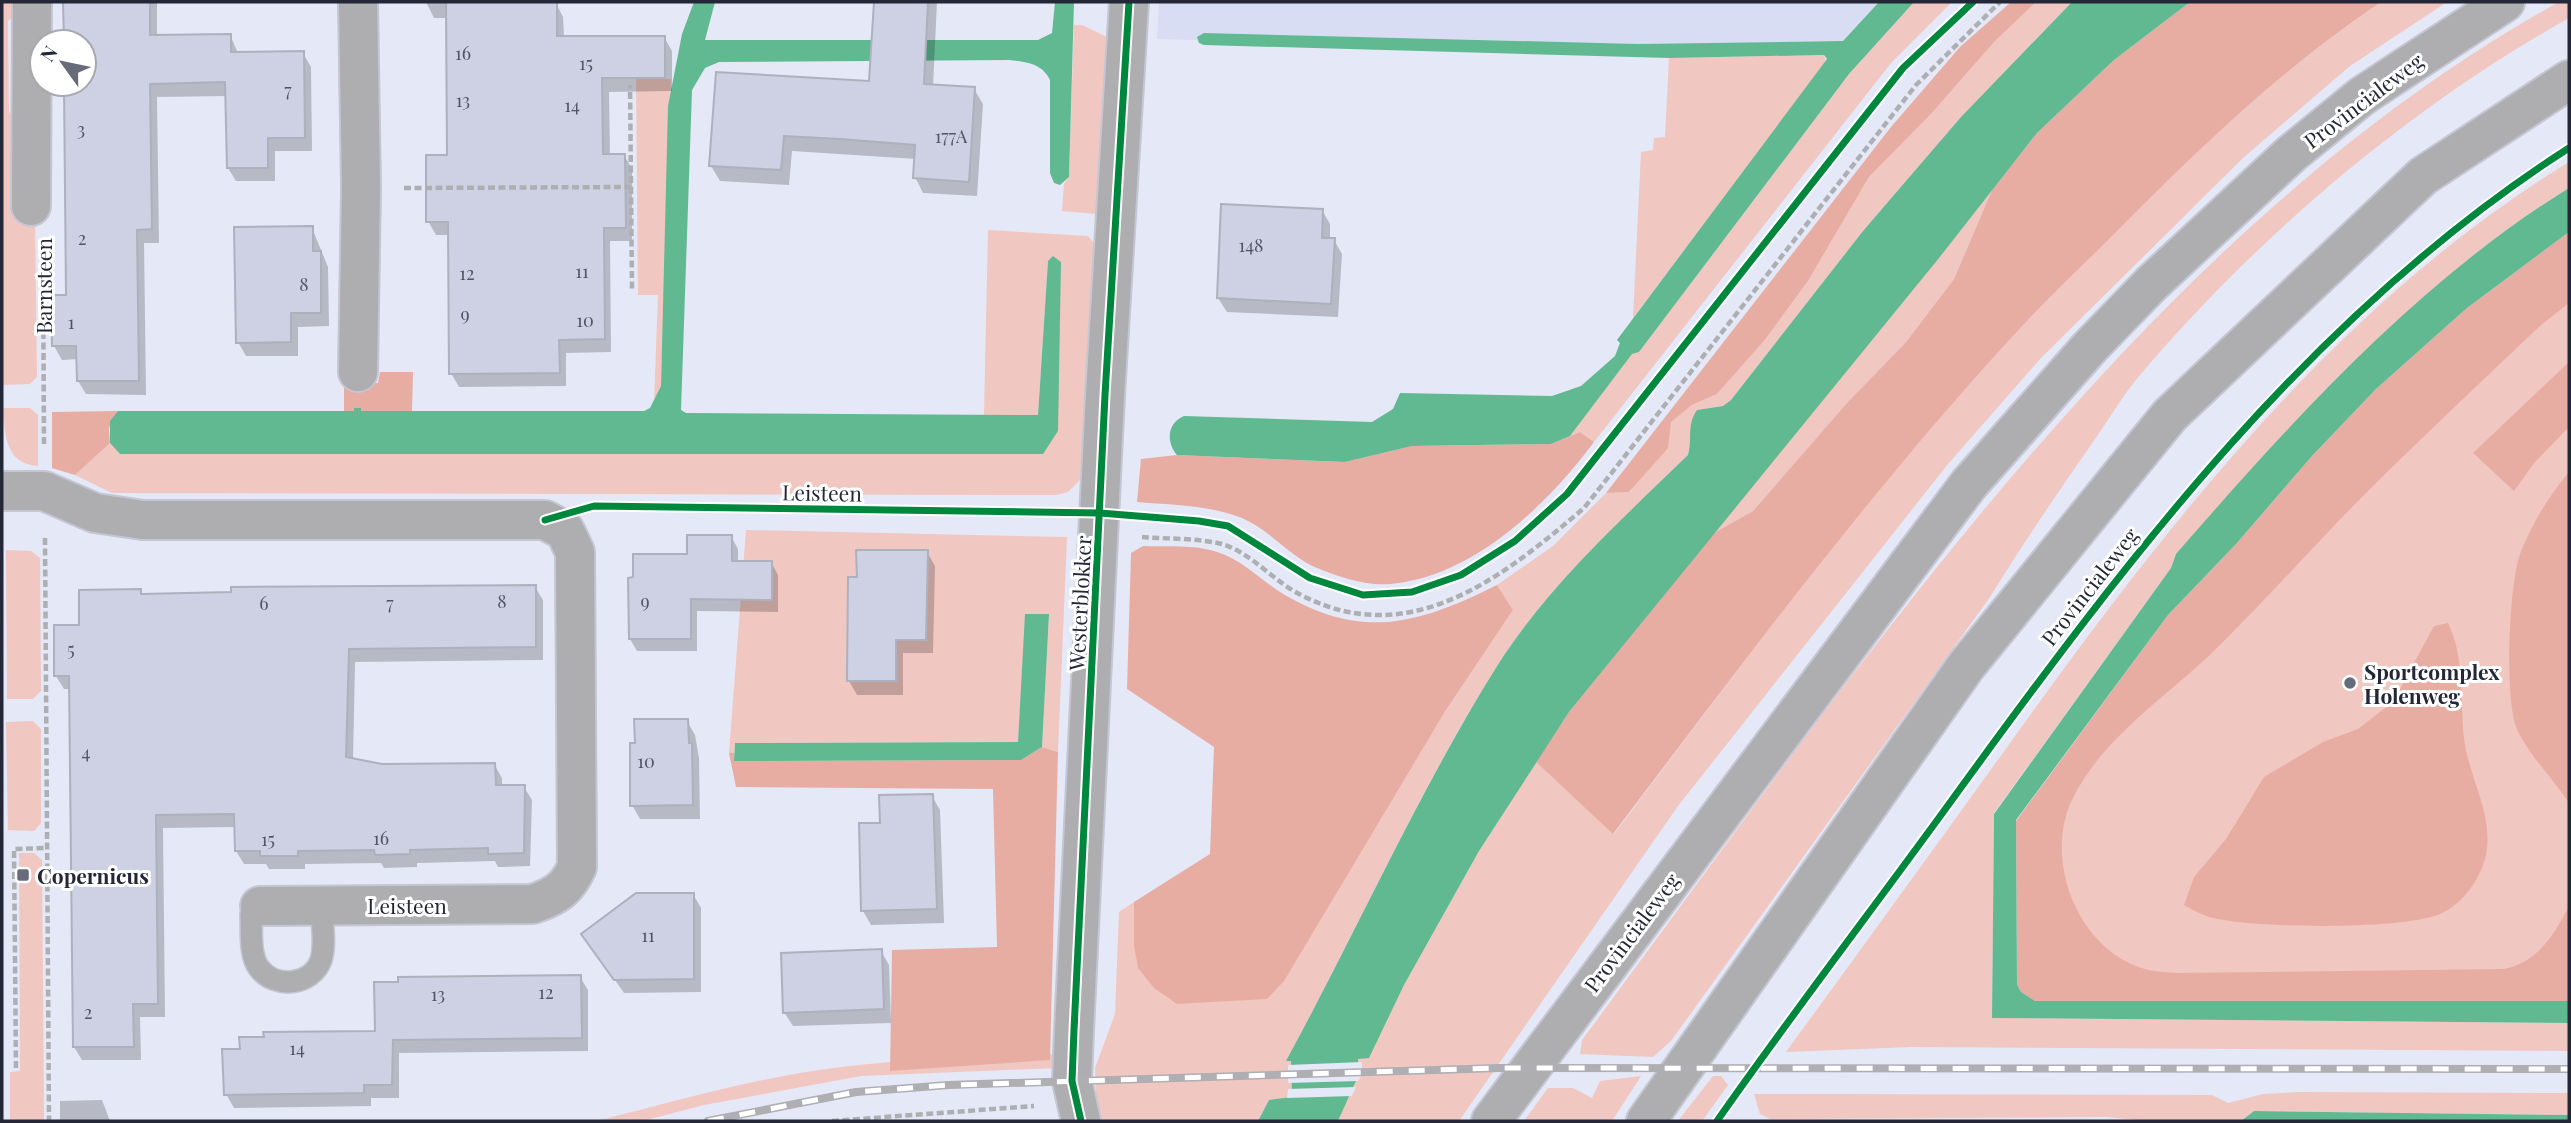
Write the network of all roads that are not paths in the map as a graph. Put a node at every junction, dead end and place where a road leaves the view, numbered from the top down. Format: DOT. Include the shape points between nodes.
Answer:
graph roads {
  1 [pos="32,2"];
  2 [pos="358,2"];
  3 [pos="1129,2"];
  4 [pos="2505,2"];
  5 [pos="2569,80"];
  6 [pos="31,206"];
  7 [pos="358,372"];
  8 [pos="2,491"];
  9 [pos="260,906"];
  10 [pos="321,906"];
  11 [pos="1078,1111"];
  12 [pos="1491,1121"];
  13 [pos="1646,1121"];
  1 -- 6 [label="street"];
  2 -- 7 [label="street"];
  3 -- 11 [label="street, Westerblokker" via="1072,1081"];
  4 -- 12 [label="main road, Provincialeweg" via="2362,96 2291,154 2151,284 2081,357 1960,495"];
  5 -- 13 [label="main road" via="2423,176 2170,415 1966,666"];
  8 -- 10 [label="street, Leisteen" via="44,491 95,513 143,520 545,520 565,531 575,552 578,867 569,884 555,897 533,904"];
  9 -- 10 [label="street, Leisteen"];
  9 -- 10 [label="lane, Leisteen" via="251,915 258,968 276,980 297,982 311,977 321,960"];
}
